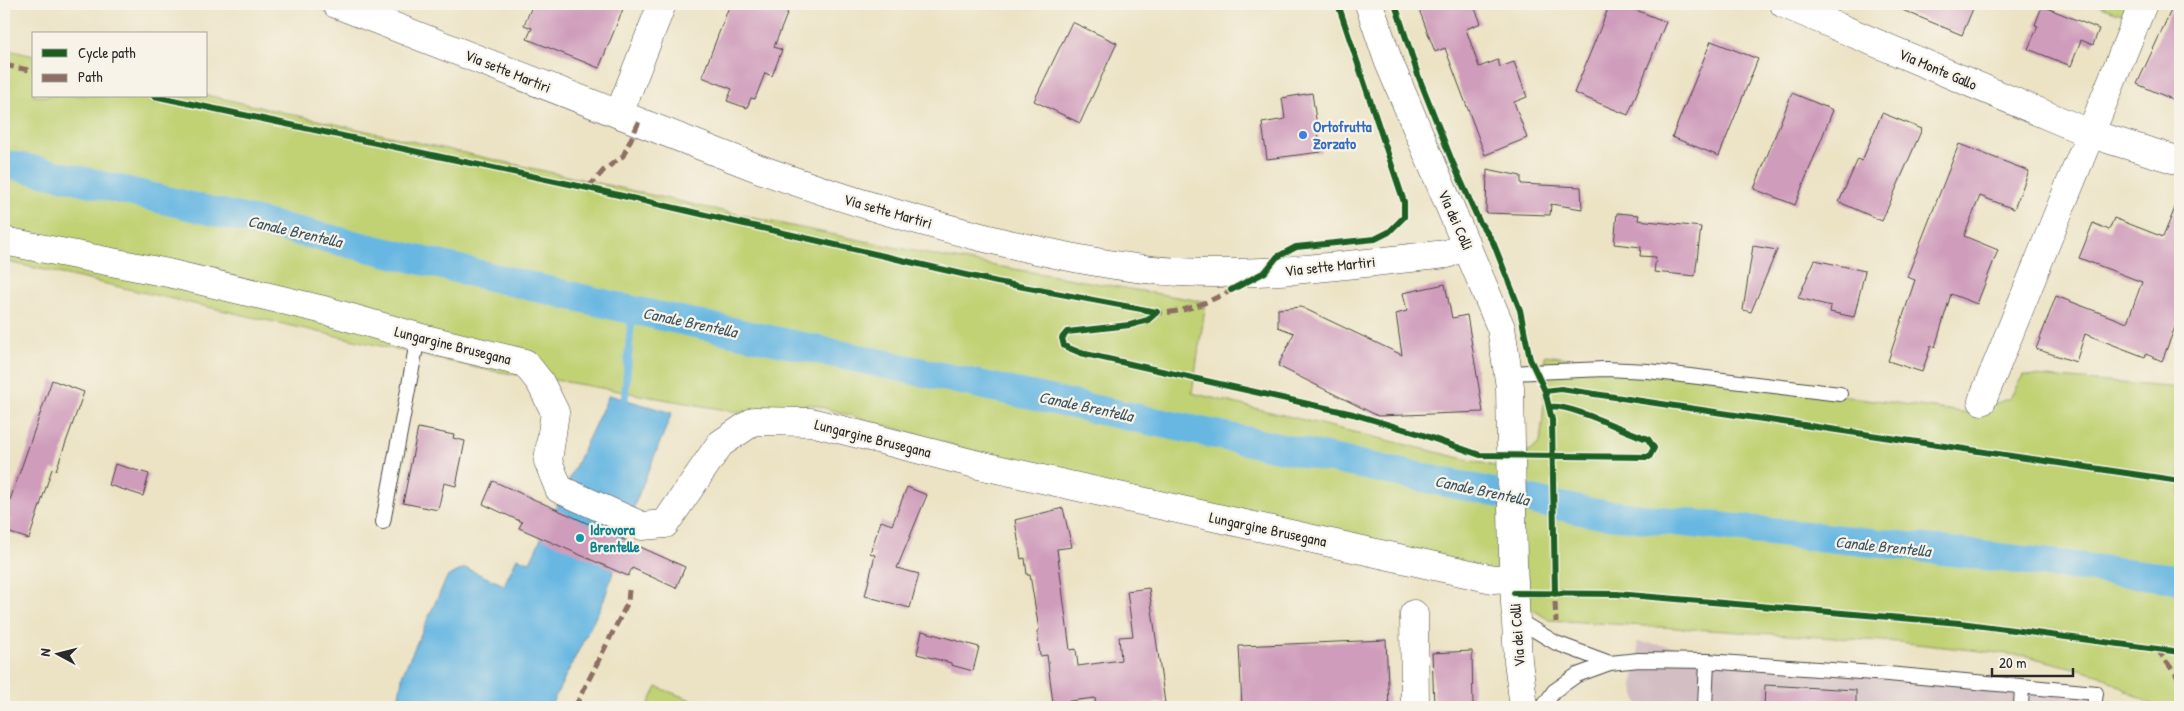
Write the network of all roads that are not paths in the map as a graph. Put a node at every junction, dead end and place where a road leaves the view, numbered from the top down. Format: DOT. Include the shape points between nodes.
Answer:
graph roads {
  1 [pos="336,4"];
  2 [pos="662,4"];
  3 [pos="1369,4"];
  4 [pos="1784,4"];
  5 [pos="2143,4"];
  6 [pos="619,114"];
  7 [pos="2091,134"];
  8 [pos="2180,162"];
  9 [pos="4,241"];
  10 [pos="1467,245"];
  11 [pos="418,337"];
  12 [pos="1510,380"];
  13 [pos="1840,394"];
  14 [pos="1982,401"];
  15 [pos="383,522"];
  16 [pos="1513,570"];
  17 [pos="1414,614"];
  18 [pos="1515,618"];
  19 [pos="1707,661"];
  20 [pos="1610,663"];
  21 [pos="2022,686"];
  22 [pos="1415,707"];
  23 [pos="1524,707"];
  24 [pos="1543,707"];
  25 [pos="1705,707"];
  26 [pos="2021,707"];
  27 [pos="2094,707"];
  1 -- 6 [label="street, Via sette Martiri"];
  2 -- 6 [label="street"];
  3 -- 10 [label="street, Via dei Colli" via="1388,60"];
  4 -- 7 [label="street, Via Monte Gallo"];
  5 -- 7 [label="street"];
  6 -- 10 [label="street, Via sette Martiri" via="760,169 869,206 1040,251 1123,267 1181,272 1265,272 1447,254"];
  7 -- 8 [label="street, Via Monte Gallo"];
  7 -- 14 [label="street"];
  9 -- 11 [label="street, Lungargine Brusegana" via="320,309"];
  10 -- 12 [label="street, Via dei Colli" via="1502,328"];
  11 -- 15 [label="lane"];
  11 -- 16 [label="street, Lungargine Brusegana" via="524,363 540,382 555,412 548,461 558,489 642,526 665,524 720,444 754,421 812,422 979,465 1493,579"];
  12 -- 13 [label="lane" via="1605,369 1648,371"];
  12 -- 16 [label="street, Via dei Colli"];
  16 -- 18 [label="street, Via dei Colli"];
  17 -- 22 [label="street"];
  18 -- 20 [label="lane" via="1556,643"];
  18 -- 23 [label="street, Via dei Colli"];
  19 -- 20 [label="lane"];
  19 -- 21 [label="lane"];
  19 -- 25 [label="lane"];
  20 -- 24 [label="lane" via="1577,675 1554,691"];
  21 -- 26 [label="lane"];
  21 -- 27 [label="lane" via="2096,693"];
}
